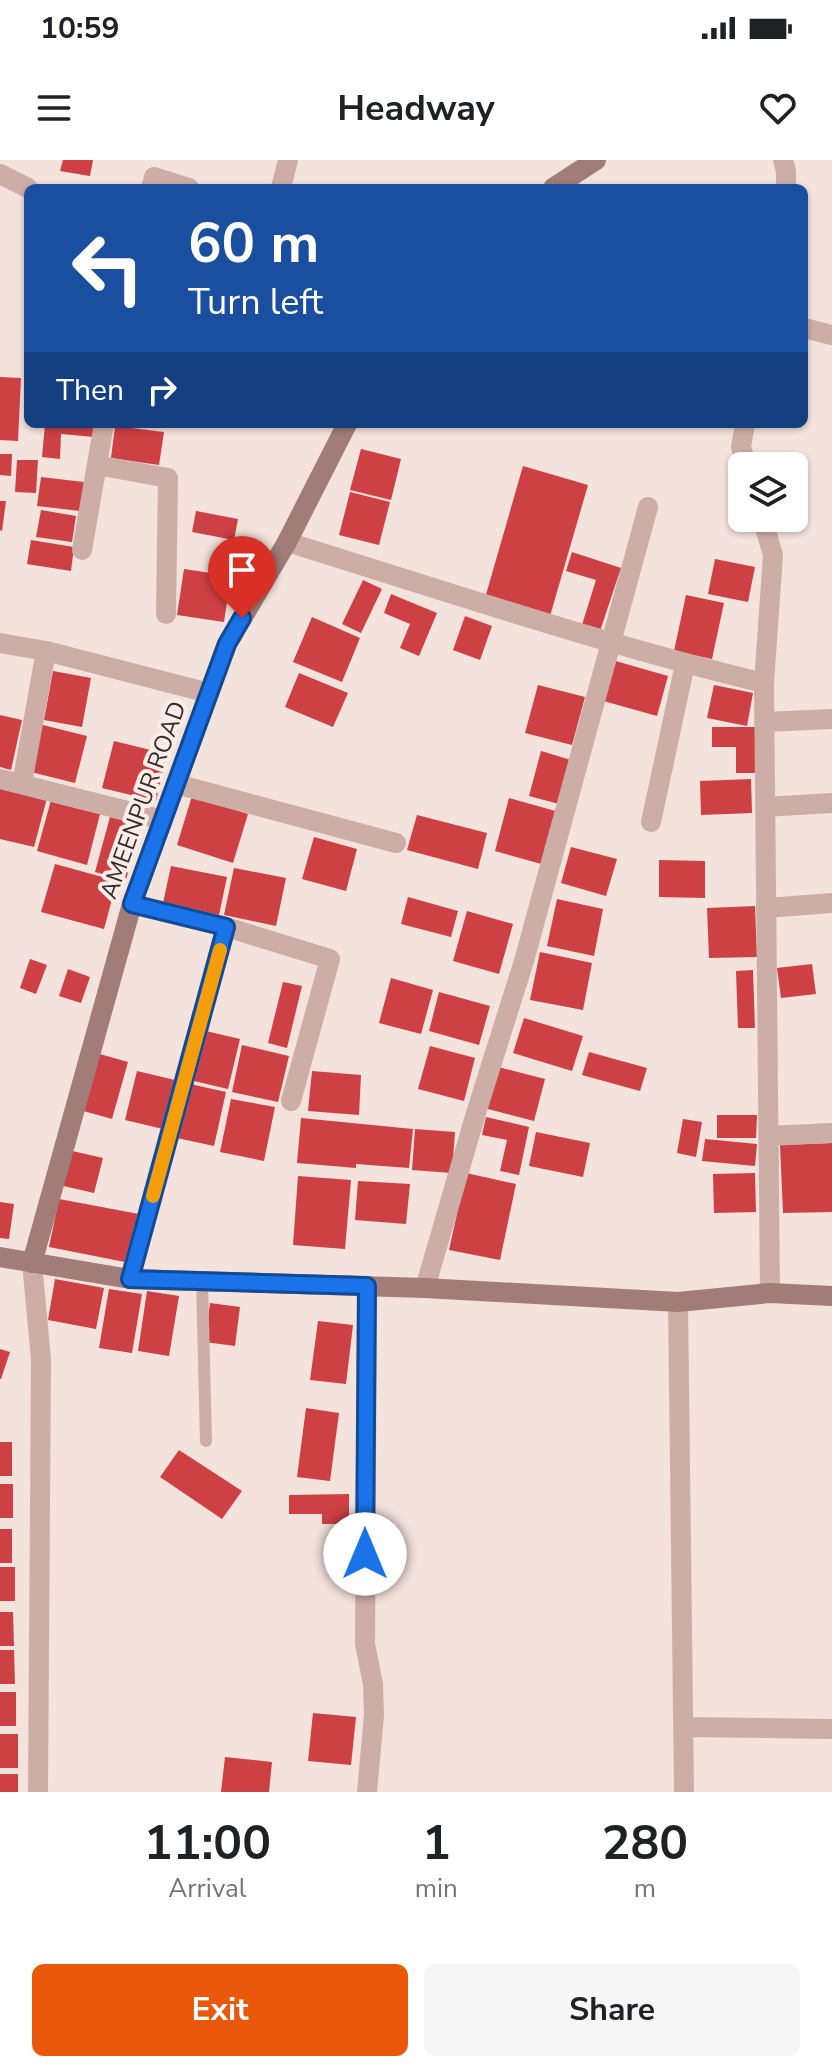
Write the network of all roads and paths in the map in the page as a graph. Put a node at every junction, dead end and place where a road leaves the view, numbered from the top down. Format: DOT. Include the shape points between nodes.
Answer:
graph roads {
  1 [pos="288,160"];
  2 [pos="596,160"];
  3 [pos="783,160"];
  4 [pos="0,174"];
  5 [pos="152,184"];
  6 [pos="176,184"];
  7 [pos="282,184"];
  8 [pos="559,184"];
  9 [pos="786,184"];
  10 [pos="24,186"];
  11 [pos="808,329"];
  12 [pos="832,335"];
  13 [pos="103,428"];
  14 [pos="345,428"];
  15 [pos="744,428"];
  16 [pos="743,452"];
  17 [pos="97,465"];
  18 [pos="648,507"];
  19 [pos="766,532"];
  20 [pos="287,542"];
  21 [pos="82,550"];
  22 [pos="166,614"];
  23 [pos="0,643"];
  24 [pos="612,643"];
  25 [pos="46,651"];
  26 [pos="685,664"];
  27 [pos="764,683"];
  28 [pos="209,693"];
  29 [pos="832,719"];
  30 [pos="764,722"];
  31 [pos="0,779"];
  32 [pos="22,784"];
  33 [pos="176,784"];
  34 [pos="832,803"];
  35 [pos="765,807"];
  36 [pos="163,820"];
  37 [pos="651,822"];
  38 [pos="396,843"];
  39 [pos="832,903"];
  40 [pos="132,904"];
  41 [pos="766,908"];
  42 [pos="226,927"];
  43 [pos="291,1101"];
  44 [pos="832,1133"];
  45 [pos="768,1136"];
  46 [pos="0,1257"];
  47 [pos="32,1263"];
  48 [pos="130,1279"];
  49 [pos="202,1281"];
  50 [pos="367,1286"];
  51 [pos="425,1288"];
  52 [pos="770,1293"];
  53 [pos="832,1296"];
  54 [pos="678,1302"];
  55 [pos="206,1441"];
  56 [pos="683,1727"];
  57 [pos="832,1729"];
  58 [pos="38,1792"];
  59 [pos="367,1792"];
  60 [pos="684,1792"];
  1 -- 7 [label="street"];
  2 -- 8 [label="street"];
  3 -- 9 [label="street"];
  4 -- 10 [label="street"];
  5 -- 6 [label="street" via="154,177"];
  11 -- 12 [label="street"];
  13 -- 17 [label="street"];
  14 -- 20 [label="street, AMEENPUR ROAD"];
  15 -- 16 [label="street"];
  17 -- 21 [label="street"];
  17 -- 22 [label="street" via="168,478"];
  18 -- 24 [label="street"];
  19 -- 27 [label="street" via="773,555"];
  20 -- 24 [label="street"];
  20 -- 28 [label="street, AMEENPUR ROAD" via="227,644"];
  23 -- 25 [label="street"];
  24 -- 26 [label="street"];
  24 -- 51 [label="street" via="524,961"];
  25 -- 28 [label="street"];
  25 -- 32 [label="street"];
  26 -- 27 [label="street"];
  26 -- 37 [label="street"];
  27 -- 30 [label="street"];
  28 -- 33 [label="street, AMEENPUR ROAD"];
  29 -- 30 [label="street"];
  30 -- 35 [label="street"];
  31 -- 32 [label="street"];
  32 -- 36 [label="street"];
  33 -- 36 [label="street, AMEENPUR ROAD"];
  33 -- 38 [label="street"];
  34 -- 35 [label="street"];
  35 -- 41 [label="street"];
  36 -- 40 [label="street, AMEENPUR ROAD"];
  39 -- 41 [label="street"];
  40 -- 42 [label="street"];
  40 -- 47 [label="street, AMEENPUR ROAD"];
  41 -- 45 [label="street"];
  42 -- 43 [label="street" via="330,959"];
  42 -- 48 [label="street"];
  44 -- 45 [label="street"];
  45 -- 52 [label="street"];
  46 -- 47 [label="street"];
  47 -- 48 [label="street"];
  47 -- 58 [label="street" via="41,1359"];
  48 -- 49 [label="street"];
  49 -- 50 [label="street"];
  49 -- 55 [label="lane"];
  50 -- 51 [label="street"];
  50 -- 59 [label="street" via="365,1644 374,1715"];
  51 -- 54 [label="street"];
  52 -- 53 [label="street"];
  52 -- 54 [label="street"];
  54 -- 56 [label="street"];
  56 -- 57 [label="street"];
  56 -- 60 [label="street"];
}
